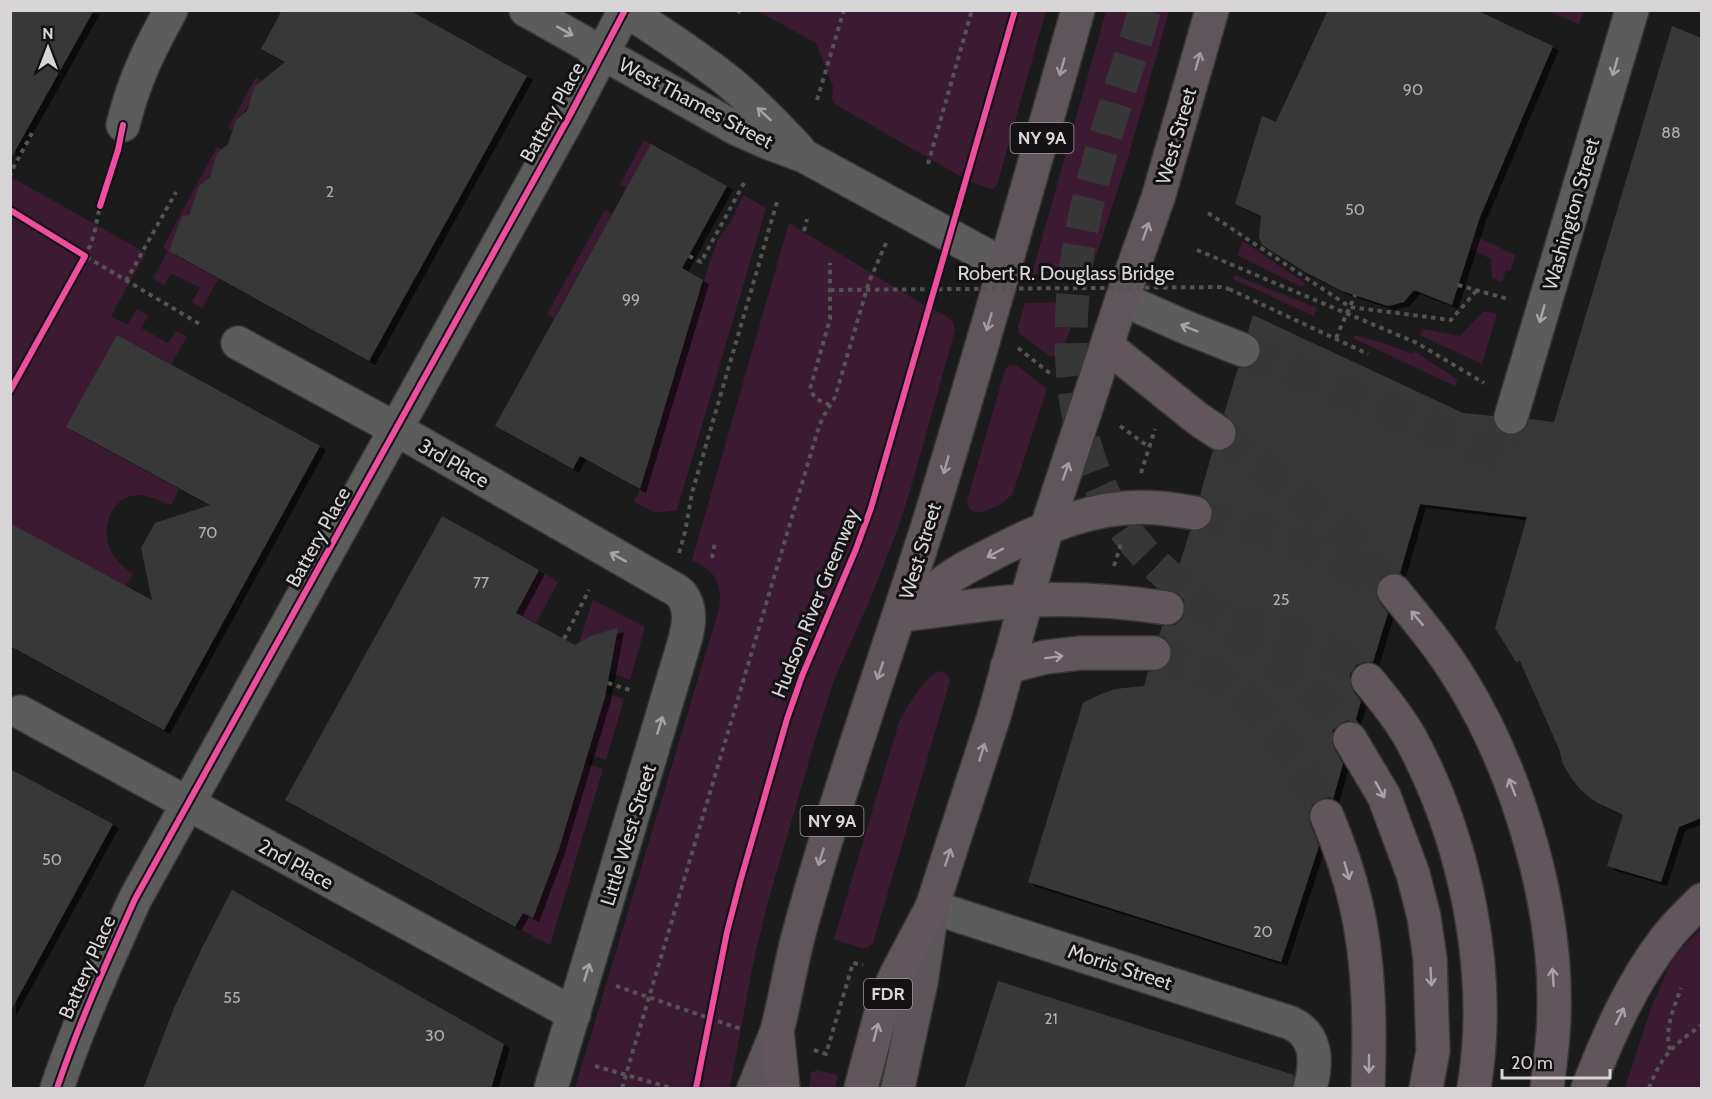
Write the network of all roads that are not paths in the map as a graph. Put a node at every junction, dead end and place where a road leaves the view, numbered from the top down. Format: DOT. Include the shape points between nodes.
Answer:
graph roads {
  1 [pos="171,10"];
  2 [pos="526,10"];
  3 [pos="626,10"];
  4 [pos="1078,10"];
  5 [pos="1212,10"];
  6 [pos="1632,10"];
  7 [pos="603,53"];
  8 [pos="123,125"];
  9 [pos="804,156"];
  10 [pos="1005,265"];
  11 [pos="1122,299"];
  12 [pos="238,343"];
  13 [pos="1107,346"];
  14 [pos="1243,350"];
  15 [pos="1511,417"];
  16 [pos="396,429"];
  17 [pos="1219,433"];
  18 [pos="1195,513"];
  19 [pos="1047,527"];
  20 [pos="669,586"];
  21 [pos="1394,591"];
  22 [pos="1026,601"];
  23 [pos="1167,608"];
  24 [pos="900,615"];
  25 [pos="1154,653"];
  26 [pos="1007,667"];
  27 [pos="1368,680"];
  28 [pos="20,712"];
  29 [pos="1350,740"];
  30 [pos="187,804"];
  31 [pos="1328,816"];
  32 [pos="1701,900"];
  33 [pos="932,907"];
  34 [pos="573,1014"];
  35 [pos="777,1031"];
  36 [pos="57,1089"];
  37 [pos="551,1089"];
  38 [pos="754,1089"];
  39 [pos="783,1089"];
  40 [pos="861,1089"];
  41 [pos="898,1089"];
  42 [pos="1310,1089"];
  43 [pos="1368,1089"];
  44 [pos="1426,1089"];
  45 [pos="1474,1089"];
  46 [pos="1547,1089"];
  47 [pos="1588,1089"];
  1 -- 8 [label="street" via="140,68"];
  2 -- 7 [label="street, West Thames Street, one-way"];
  3 -- 7 [label="street, Battery Place"];
  9 -- 3 [label="street, West Thames Street, one-way" via="732,85"];
  4 -- 10 [label="highway, West Street / NY 9A, one-way"];
  11 -- 5 [label="highway, West Street, one-way" via="1158,198"];
  6 -- 15 [label="street, Washington Street, one-way"];
  7 -- 9 [label="street, West Thames Street" via="737,129"];
  7 -- 16 [label="street, Battery Place"];
  9 -- 10 [label="street, West Thames Street"];
  10 -- 24 [label="highway, West Street / NY 9A, one-way"];
  11 -- 13 [label="highway, West Street"];
  14 -- 11 [label="street, one-way"];
  12 -- 16 [label="street, 3rd Place"];
  13 -- 17 [label="highway"];
  19 -- 13 [label="highway, West Street, one-way"];
  20 -- 16 [label="street, 3rd Place, one-way"];
  16 -- 30 [label="street, Battery Place"];
  18 -- 19 [label="highway" via="1131,508 1096,512"];
  19 -- 22 [label="highway, West Street"];
  19 -- 24 [label="highway, one-way" via="952,576"];
  34 -- 20 [label="street, Little West Street, one-way" via="687,634 687,607 681,594"];
  46 -- 21 [label="highway, one-way" via="1553,978 1541,885 1526,827 1504,766 1462,682"];
  22 -- 23 [label="highway" via="1101,600"];
  22 -- 24 [label="highway"];
  22 -- 26 [label="highway, West Street"];
  24 -- 35 [label="highway, West Street / NY 9A, one-way" via="866,710 816,875"];
  26 -- 25 [label="highway, one-way" via="1082,653"];
  33 -- 26 [label="highway, West Street, one-way"];
  27 -- 45 [label="highway" via="1410,738 1449,830 1463,875 1480,976"];
  28 -- 30 [label="street, 2nd Place"];
  29 -- 44 [label="highway, one-way" via="1383,796 1400,836 1424,917 1430,959 1433,1051"];
  30 -- 34 [label="street, 2nd Place"];
  30 -- 36 [label="street, Battery Place" via="130,909 91,996"];
  31 -- 43 [label="highway, one-way" via="1357,905 1362,938"];
  47 -- 32 [label="highway, one-way" via="1622,1011 1651,959"];
  40 -- 33 [label="highway, FDR, one-way" via="883,1005"];
  33 -- 41 [label="main road, West Street"];
  33 -- 42 [label="street, Morris Street" via="1301,1027 1314,1051"];
  34 -- 37 [label="street, Little West Street"];
  35 -- 38 [label="main road, West Street"];
  35 -- 39 [label="highway"];
}
